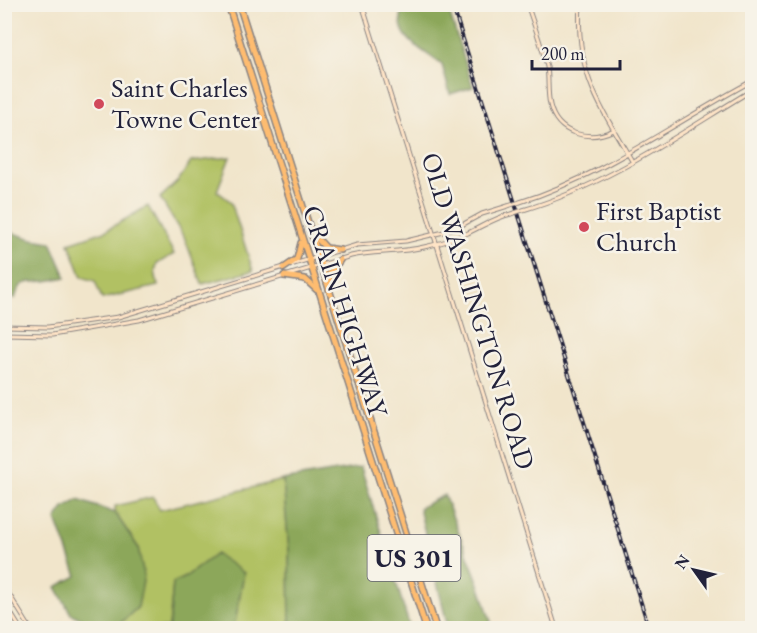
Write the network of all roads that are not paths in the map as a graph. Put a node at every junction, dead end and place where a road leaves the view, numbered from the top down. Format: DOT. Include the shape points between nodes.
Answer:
graph roads {
  1 [pos="10,4"];
  2 [pos="228,4"];
  3 [pos="239,4"];
  4 [pos="362,4"];
  5 [pos="527,4"];
  6 [pos="579,4"];
  7 [pos="4,13"];
  8 [pos="753,81"];
  9 [pos="753,90"];
  10 [pos="614,130"];
  11 [pos="628,154"];
  12 [pos="632,161"];
  13 [pos="310,230"];
  14 [pos="435,234"];
  15 [pos="302,238"];
  16 [pos="438,243"];
  17 [pos="340,250"];
  18 [pos="319,257"];
  19 [pos="340,260"];
  20 [pos="309,261"];
  21 [pos="321,265"];
  22 [pos="284,268"];
  23 [pos="311,268"];
  24 [pos="284,276"];
  25 [pos="319,293"];
  26 [pos="331,300"];
  27 [pos="4,326"];
  28 [pos="4,334"];
  29 [pos="415,562"];
  30 [pos="405,564"];
  31 [pos="4,586"];
  32 [pos="4,602"];
  33 [pos="20,628"];
  34 [pos="30,628"];
  35 [pos="426,628"];
  36 [pos="436,628"];
  37 [pos="556,628"];
  1 -- 7 [label="main road"];
  2 -- 15 [label="highway, CRAIN HIGHWAY / US 301"];
  3 -- 13 [label="highway, CRAIN HIGHWAY / US 301"];
  4 -- 14 [label="main road, OLD WASHINGTON ROAD"];
  5 -- 10 [label="main road" via="547,68 555,117 580,135"];
  6 -- 10 [label="main road" via="586,73 596,102"];
  8 -- 11 [label="main road"];
  9 -- 12 [label="main road"];
  10 -- 11 [label="main road"];
  11 -- 12 [label="main road"];
  11 -- 14 [label="main road, bridge" via="568,185"];
  12 -- 16 [label="main road, bridge" via="569,195 498,217 469,233"];
  13 -- 17 [label="highway" via="324,246"];
  13 -- 18 [label="highway, CRAIN HIGHWAY / US 301"];
  14 -- 16 [label="main road, OLD WASHINGTON ROAD"];
  14 -- 17 [label="main road"];
  15 -- 20 [label="highway, CRAIN HIGHWAY / US 301"];
  15 -- 22 [label="highway" via="297,259"];
  16 -- 19 [label="main road"];
  16 -- 37 [label="main road, OLD WASHINGTON ROAD"];
  17 -- 18 [label="main road"];
  18 -- 20 [label="main road"];
  18 -- 21 [label="highway, CRAIN HIGHWAY / US 301"];
  19 -- 21 [label="main road"];
  19 -- 26 [label="highway" via="330,273"];
  20 -- 22 [label="main road"];
  20 -- 23 [label="highway, CRAIN HIGHWAY / US 301"];
  21 -- 23 [label="main road"];
  21 -- 26 [label="highway, CRAIN HIGHWAY / US 301"];
  22 -- 27 [label="main road" via="118,317 48,327"];
  23 -- 24 [label="main road"];
  23 -- 25 [label="highway, CRAIN HIGHWAY / US 301"];
  24 -- 25 [label="highway" via="305,279"];
  24 -- 28 [label="main road" via="131,322 45,336"];
  25 -- 30 [label="highway, CRAIN HIGHWAY / US 301"];
  26 -- 29 [label="highway, CRAIN HIGHWAY / US 301"];
  29 -- 30 [label="highway"];
  29 -- 36 [label="highway, CRAIN HIGHWAY / US 301"];
  30 -- 35 [label="highway, CRAIN HIGHWAY / US 301"];
  31 -- 34 [label="main road"];
  32 -- 33 [label="main road"];
}
